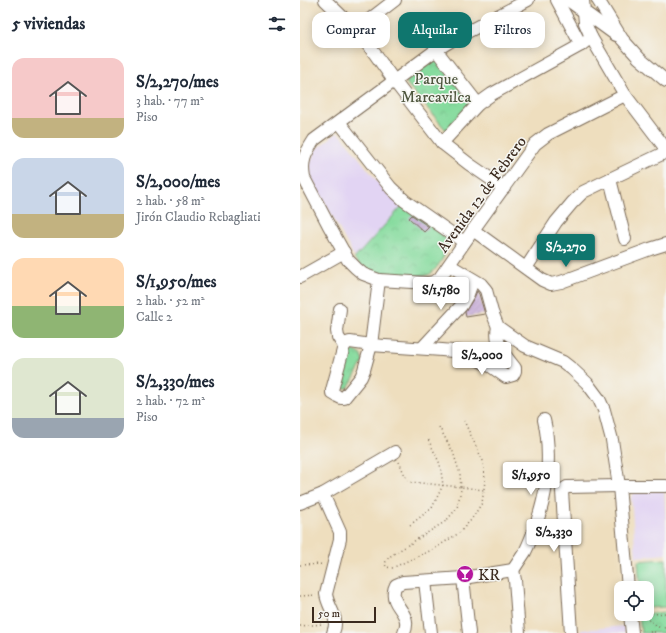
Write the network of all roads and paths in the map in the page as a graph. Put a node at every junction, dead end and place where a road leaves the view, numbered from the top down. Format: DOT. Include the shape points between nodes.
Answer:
graph roads {
  1 [pos="325,0"];
  2 [pos="395,0"];
  3 [pos="528,0"];
  4 [pos="557,0"];
  5 [pos="568,0"];
  6 [pos="598,0"];
  7 [pos="583,5"];
  8 [pos="337,12"];
  9 [pos="379,12"];
  10 [pos="622,39"];
  11 [pos="586,41"];
  12 [pos="370,48"];
  13 [pos="436,50"];
  14 [pos="666,81"];
  15 [pos="395,82"];
  16 [pos="625,95"];
  17 [pos="478,104"];
  18 [pos="339,122"];
  19 [pos="442,143"];
  20 [pos="666,148"];
  21 [pos="666,152"];
  22 [pos="610,178"];
  23 [pos="504,188"];
  24 [pos="473,230"];
  25 [pos="625,239"];
  26 [pos="464,242"];
  27 [pos="666,244"];
  28 [pos="344,252"];
  29 [pos="449,265"];
  30 [pos="526,268"];
  31 [pos="300,277"];
  32 [pos="379,280"];
  33 [pos="473,280"];
  34 [pos="340,310"];
  35 [pos="498,327"];
  36 [pos="371,345"];
  37 [pos="344,346"];
  38 [pos="422,348"];
  39 [pos="544,420"];
  40 [pos="464,421"];
  41 [pos="439,427"];
  42 [pos="428,439"];
  43 [pos="395,452"];
  44 [pos="443,485"];
  45 [pos="619,486"];
  46 [pos="666,486"];
  47 [pos="461,487"];
  48 [pos="484,490"];
  49 [pos="323,494"];
  50 [pos="300,503"];
  51 [pos="410,525"];
  52 [pos="334,564"];
  53 [pos="300,565"];
  54 [pos="513,570"];
  55 [pos="463,578"];
  56 [pos="425,581"];
  57 [pos="627,581"];
  58 [pos="326,594"];
  59 [pos="300,596"];
  60 [pos="654,613"];
  61 [pos="666,613"];
  62 [pos="631,621"];
  63 [pos="650,621"];
  64 [pos="300,626"];
  65 [pos="334,628"];
  66 [pos="660,628"];
  67 [pos="650,632"];
  68 [pos="656,632"];
  69 [pos="404,633"];
  70 [pos="431,633"];
  71 [pos="469,633"];
  72 [pos="519,633"];
  73 [pos="571,633"];
  74 [pos="632,633"];
  1 -- 8 [label="street"];
  2 -- 9 [label="street"];
  3 -- 13 [label="street, Avenida 12 de Febrero"];
  4 -- 11 [label="street"];
  5 -- 7 [label="street"];
  6 -- 10 [label="street"];
  7 -- 10 [label="street"];
  7 -- 11 [label="street"];
  10 -- 14 [label="street" via="639,58"];
  11 -- 16 [label="street"];
  11 -- 17 [label="street"];
  12 -- 15 [label="street"];
  13 -- 15 [label="street, Avenida 12 de Febrero"];
  13 -- 17 [label="street"];
  15 -- 18 [label="street, Avenida 12 de Febrero"];
  15 -- 19 [label="street"];
  16 -- 20 [label="street"];
  16 -- 23 [label="street, Avenida 12 de Febrero" via="548,134 536,144"];
  17 -- 19 [label="street"];
  18 -- 26 [label="street" via="391,188 405,201"];
  18 -- 28 [label="street, Avenida 12 de Febrero" via="314,140 306,152 303,170 304,178"];
  19 -- 23 [label="street"];
  21 -- 22 [label="street"];
  22 -- 25 [label="street"];
  22 -- 30 [label="street" via="583,192 572,203 556,222"];
  23 -- 24 [label="street, Avenida 12 de Febrero"];
  24 -- 26 [label="street, Avenida 12 de Febrero"];
  24 -- 30 [label="street"];
  26 -- 29 [label="street, Avenida 12 de Febrero"];
  27 -- 30 [label="street" via="551,284"];
  28 -- 31 [label="street"];
  28 -- 32 [label="street, Avenida 12 de Febrero" via="348,260 363,274"];
  29 -- 32 [label="street, Avenida 12 de Febrero" via="434,282"];
  29 -- 33 [label="street"];
  32 -- 36 [label="street"];
  33 -- 35 [label="street" via="486,290"];
  33 -- 38 [label="street" via="461,306"];
  34 -- 37 [label="street" via="337,331"];
  35 -- 38 [label="street" via="499,344 515,368 513,376 506,377 463,352"];
  35 -- 45 [label="street" via="525,346 563,362 587,383 604,410 612,440"];
  36 -- 37 [label="street" via="350,342"];
  36 -- 37 [label="street" via="364,370 348,394 341,398 332,393 332,390"];
  36 -- 38 [label="street"];
  39 -- 54 [label="street" via="548,451 545,490 525,552"];
  40 -- 48 [label="path" via="484,460"];
  41 -- 47 [label="path" via="453,452"];
  42 -- 44 [label="path" via="440,464"];
  43 -- 44 [label="path" via="407,480"];
  43 -- 49 [label="street"];
  44 -- 47 [label="path"];
  44 -- 51 [label="path" via="432,508"];
  45 -- 46 [label="street"];
  45 -- 57 [label="street"];
  45 -- 73 [label="street" via="567,487 562,491"];
  47 -- 48 [label="path"];
  47 -- 48 [label="path" via="457,508 446,521 389,557 385,563 386,567 392,568 459,533 482,503"];
  49 -- 50 [label="street"];
  49 -- 52 [label="street" via="340,532"];
  52 -- 53 [label="path"];
  52 -- 58 [label="street"];
  54 -- 55 [label="street"];
  54 -- 72 [label="street"];
  55 -- 56 [label="street"];
  55 -- 71 [label="street"];
  56 -- 69 [label="street" via="403,582 396,585 394,598 406,619"];
  56 -- 70 [label="street"];
  58 -- 59 [label="path"];
  58 -- 65 [label="street" via="335,616"];
  60 -- 61 [label="path"];
  62 -- 74 [label="street"];
  63 -- 66 [label="path"];
  64 -- 65 [label="path"];
  67 -- 68 [label="path"];
}
